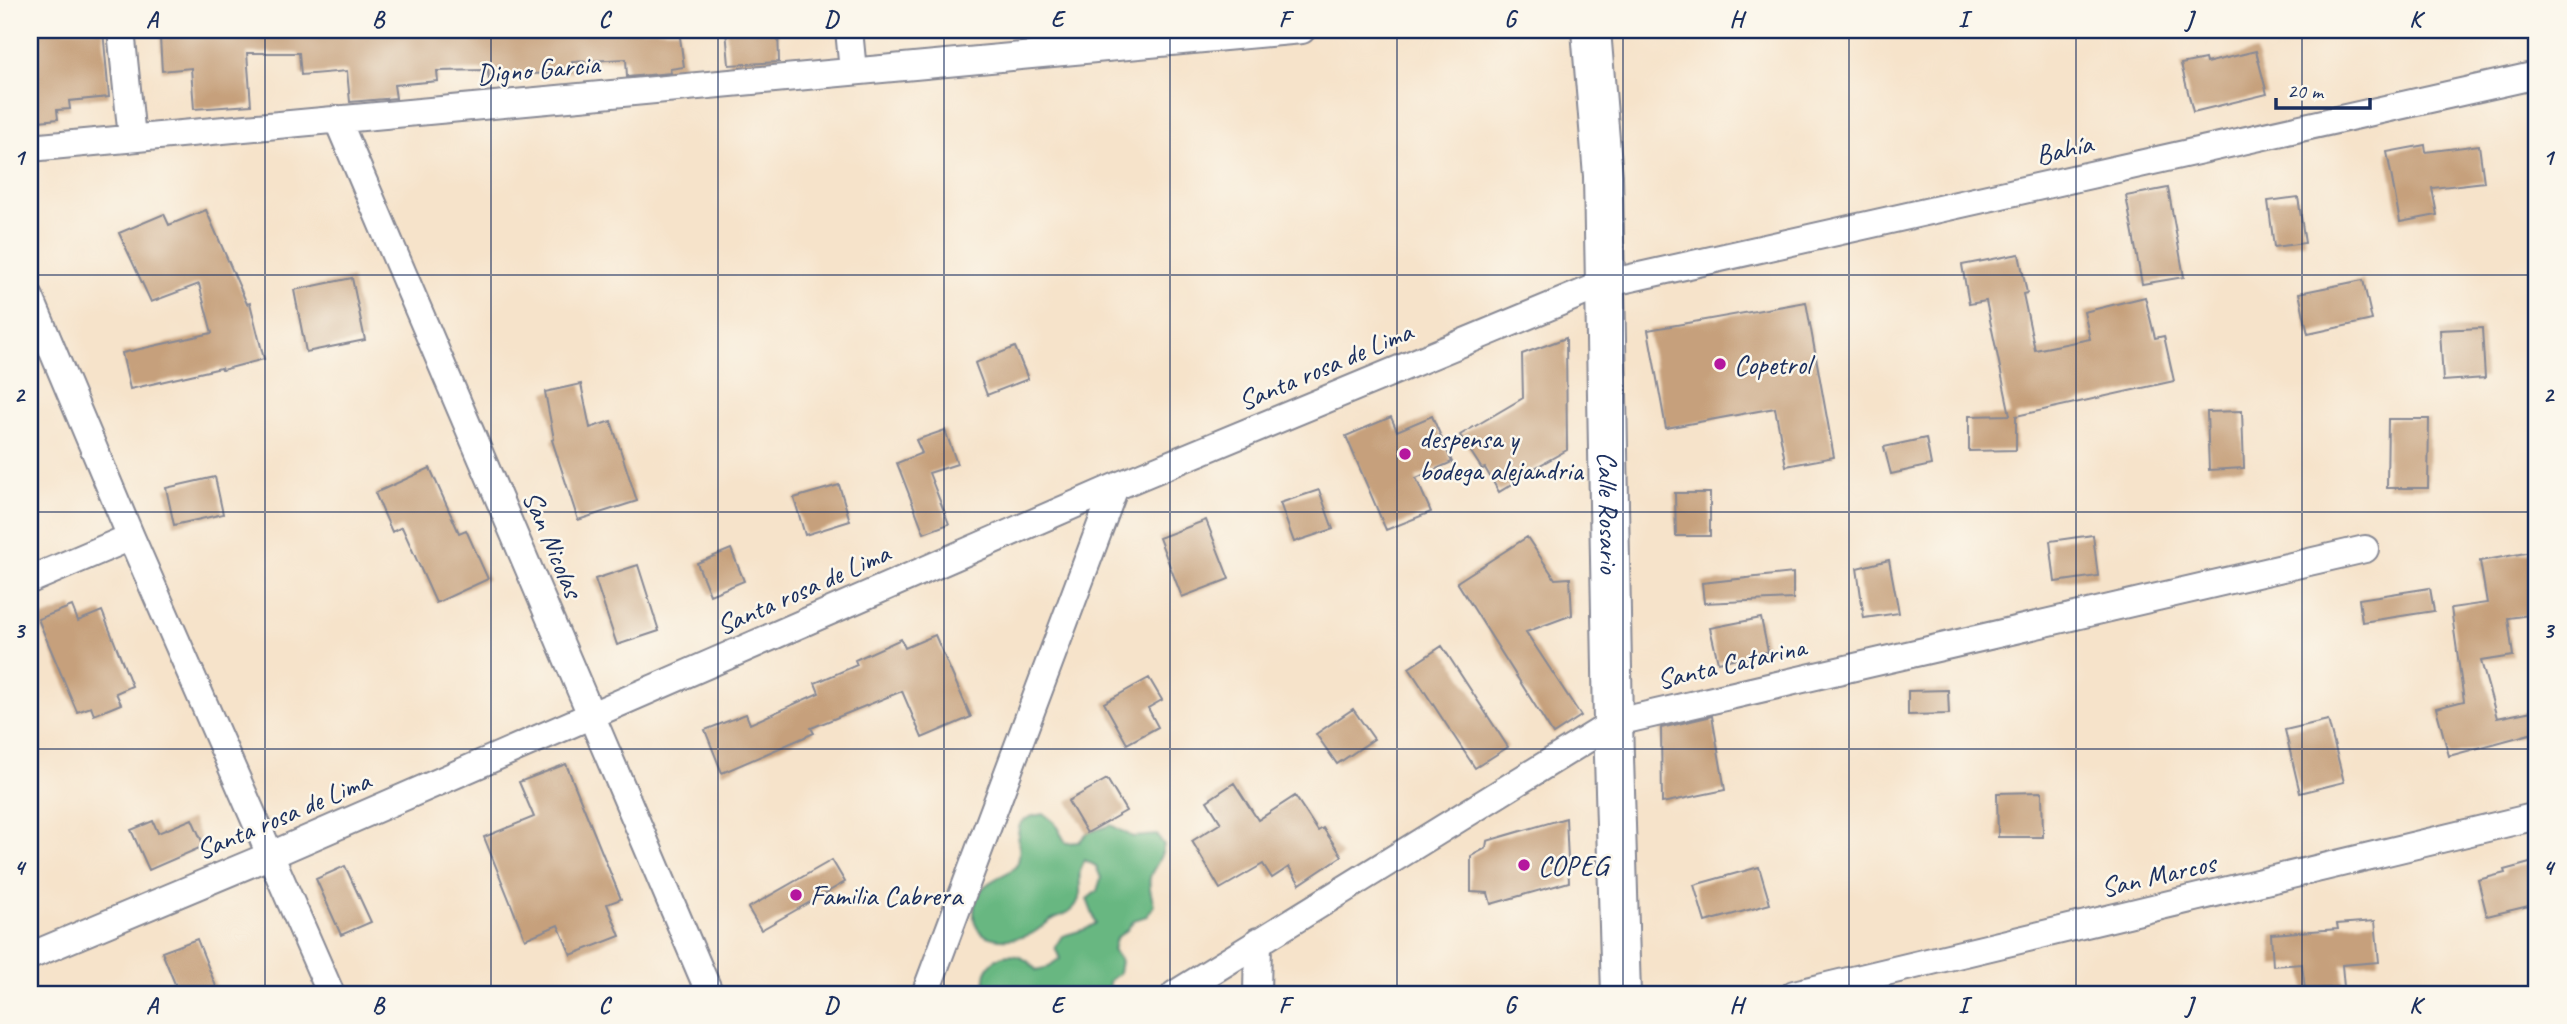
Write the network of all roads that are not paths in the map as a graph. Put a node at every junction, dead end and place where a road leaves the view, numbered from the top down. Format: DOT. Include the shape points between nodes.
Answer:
graph roads {
  1 [pos="121,30"];
  2 [pos="849,30"];
  3 [pos="1291,30"];
  4 [pos="1591,30"];
  5 [pos="853,71"];
  6 [pos="2537,75"];
  7 [pos="337,119"];
  8 [pos="132,138"];
  9 [pos="30,148"];
  10 [pos="1604,284"];
  11 [pos="30,297"];
  12 [pos="1115,487"];
  13 [pos="131,537"];
  14 [pos="2365,549"];
  15 [pos="30,580"];
  16 [pos="592,715"];
  17 [pos="1613,723"];
  18 [pos="2537,816"];
  19 [pos="271,855"];
  20 [pos="1258,941"];
  21 [pos="30,956"];
  22 [pos="331,994"];
  23 [pos="710,994"];
  24 [pos="925,994"];
  25 [pos="1175,994"];
  26 [pos="1257,994"];
  27 [pos="1621,994"];
  28 [pos="1794,994"];
  1 -- 8 [label="street"];
  2 -- 5 [label="street"];
  3 -- 5 [label="street, Digno Garcia"];
  4 -- 10 [label="main road, Calle Rosario" via="1603,176"];
  5 -- 7 [label="street, Digno Garcia"];
  6 -- 10 [label="street, Bahía"];
  7 -- 8 [label="street, Digno Garcia"];
  7 -- 16 [label="street, San Nicolas"];
  8 -- 9 [label="street, Digno Garcia"];
  10 -- 12 [label="street, Santa rosa de Lima"];
  10 -- 17 [label="main road, Calle Rosario"];
  11 -- 13 [label="street"];
  12 -- 16 [label="street, Santa rosa de Lima"];
  12 -- 24 [label="street"];
  13 -- 15 [label="street"];
  13 -- 19 [label="street"];
  14 -- 17 [label="street, Santa Catarina"];
  16 -- 19 [label="street, Santa rosa de Lima"];
  16 -- 23 [label="street, San Nicolas"];
  17 -- 20 [label="street, Santa Catarina"];
  17 -- 27 [label="main road, Calle Rosario"];
  18 -- 28 [label="street, San Marcos"];
  19 -- 21 [label="street, Santa rosa de Lima"];
  19 -- 22 [label="street"];
  20 -- 25 [label="street, Santa Catarina"];
  20 -- 26 [label="street"];
}
